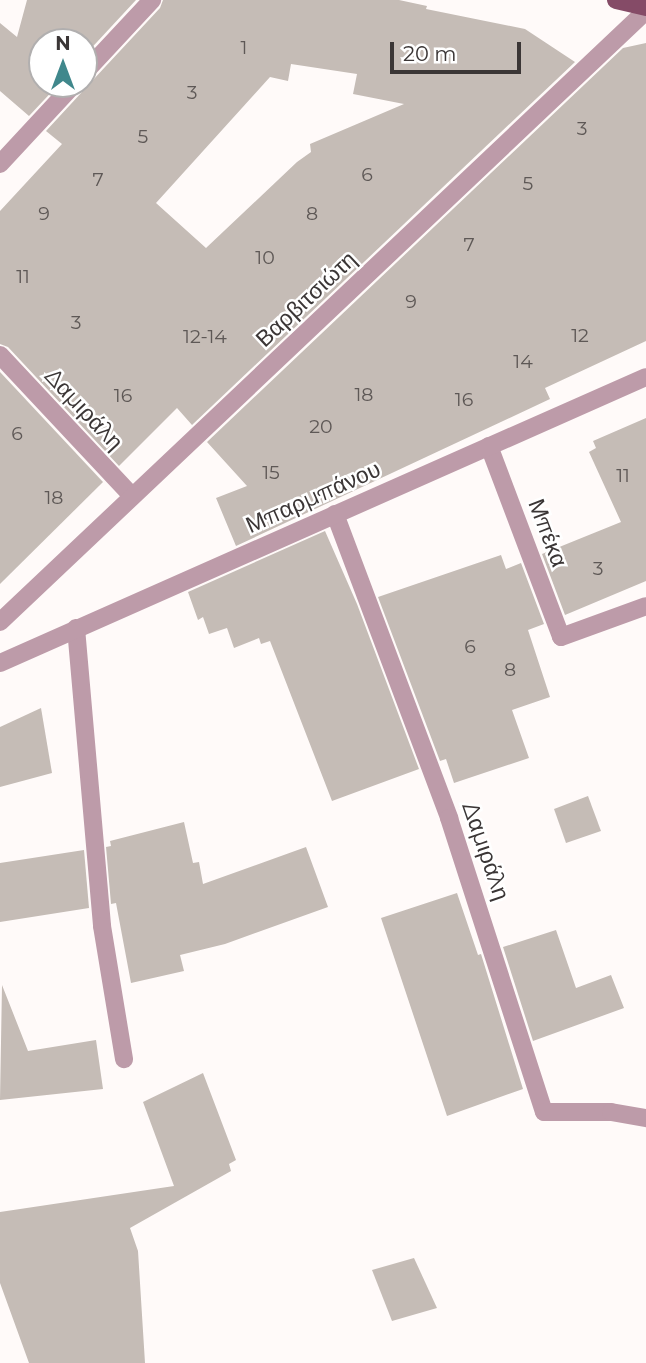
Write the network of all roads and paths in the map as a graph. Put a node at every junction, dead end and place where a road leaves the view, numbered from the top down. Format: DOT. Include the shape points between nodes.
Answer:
graph roads {
  1 [pos="152,0"];
  2 [pos="616,0"];
  3 [pos="641,0"];
  4 [pos="646,8"];
  5 [pos="98,58"];
  6 [pos="61,98"];
  7 [pos="0,164"];
  8 [pos="0,355"];
  9 [pos="646,377"];
  10 [pos="489,446"];
  11 [pos="132,496"];
  12 [pos="335,514"];
  13 [pos="646,606"];
  14 [pos="0,622"];
  15 [pos="76,628"];
  16 [pos="0,663"];
  17 [pos="124,1059"];
  18 [pos="646,1118"];
  1 -- 5 [label="street"];
  2 -- 4 [label="main road"];
  3 -- 4 [label="main road"];
  4 -- 11 [label="street, Βαρβιτσιώτη"];
  6 -- 7 [label="street"];
  8 -- 11 [label="street, Δαμιράλη"];
  9 -- 10 [label="street, Μπαρμπάνου"];
  10 -- 12 [label="street, Μπαρμπάνου"];
  10 -- 13 [label="street, Μπέκα" via="561,637"];
  11 -- 14 [label="street, Βαρβιτσιώτη"];
  12 -- 15 [label="street, Μπαρμπάνου"];
  12 -- 18 [label="street, Δαμιράλη" via="449,818 544,1112 611,1112"];
  15 -- 16 [label="street, Μπαρμπάνου"];
  15 -- 17 [label="street" via="102,926"];
}
